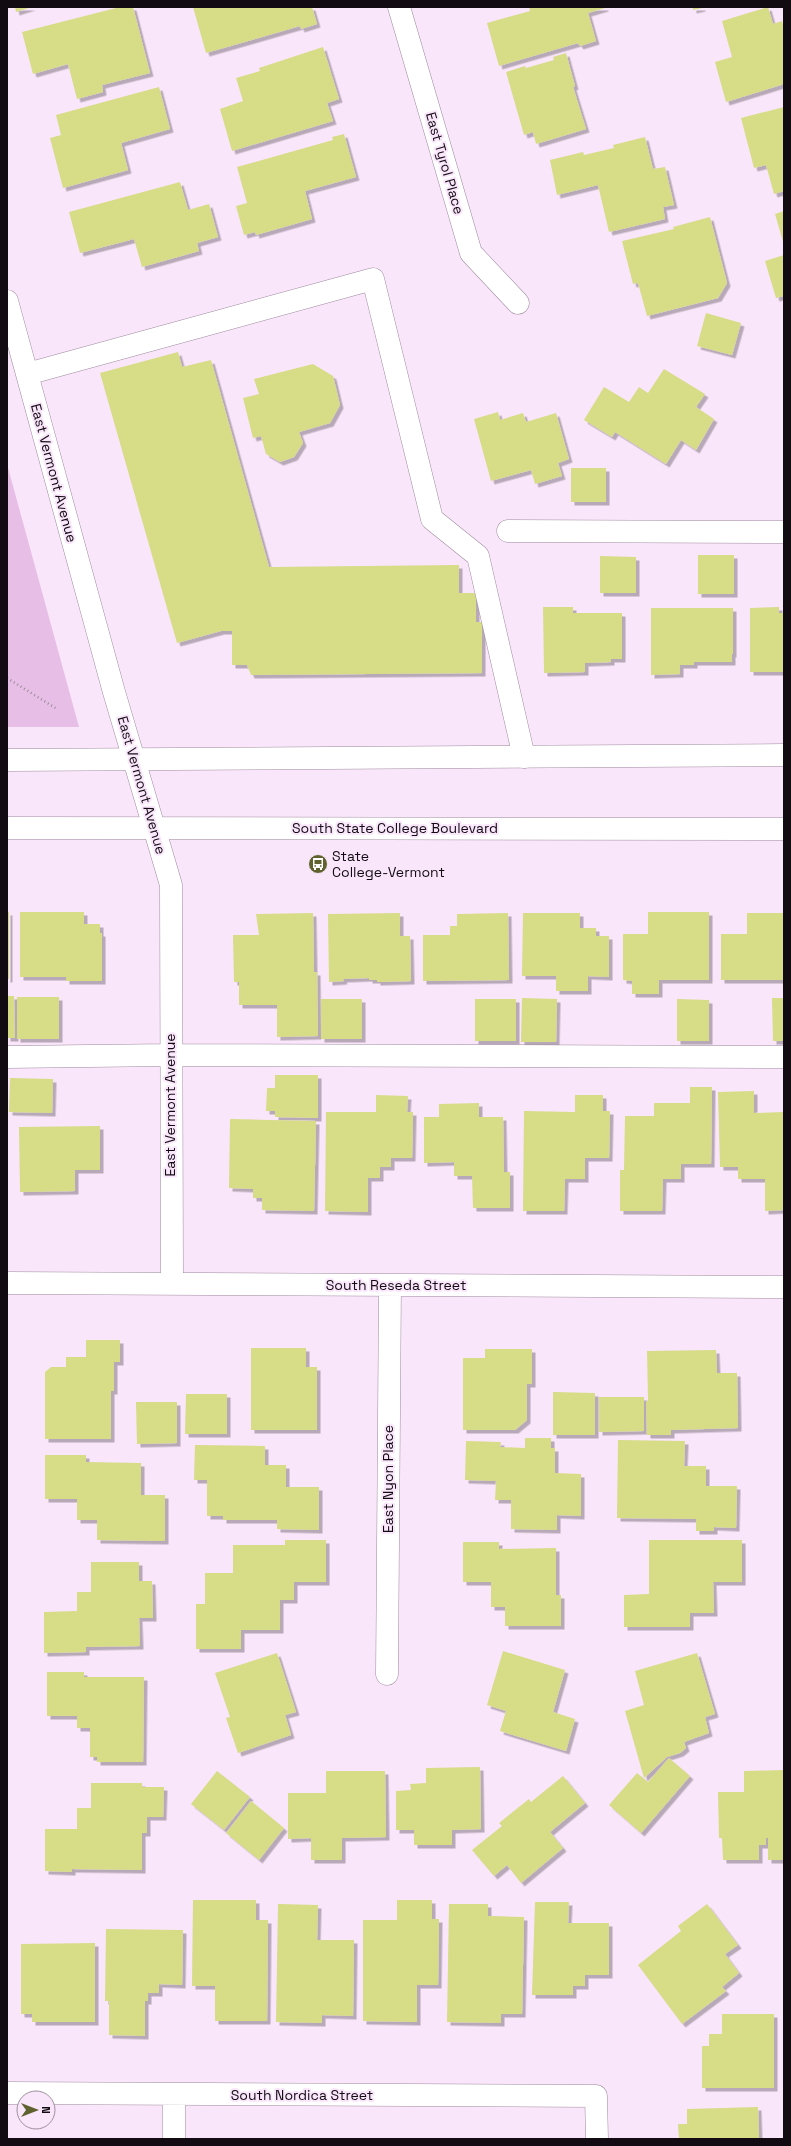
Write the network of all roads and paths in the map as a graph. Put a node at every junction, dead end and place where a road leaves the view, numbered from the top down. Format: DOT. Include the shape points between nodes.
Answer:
graph roads {
  1 [pos="399,7"];
  2 [pos="7,301"];
  3 [pos="518,303"];
  4 [pos="27,374"];
  5 [pos="508,532"];
  6 [pos="784,532"];
  7 [pos="7,678"];
  8 [pos="57,709"];
  9 [pos="784,755"];
  10 [pos="524,757"];
  11 [pos="7,760"];
  12 [pos="133,760"];
  13 [pos="154,827"];
  14 [pos="7,828"];
  15 [pos="784,829"];
  16 [pos="170,1055"];
  17 [pos="7,1057"];
  18 [pos="784,1057"];
  19 [pos="7,1283"];
  20 [pos="172,1284"];
  21 [pos="390,1285"];
  22 [pos="784,1287"];
  23 [pos="387,1674"];
  24 [pos="7,2093"];
  25 [pos="174,2094"];
  26 [pos="174,2139"];
  27 [pos="596,2139"];
  1 -- 3 [label="street, East Tyrol Place" via="471,253"];
  2 -- 4 [label="street, East Vermont Avenue"];
  4 -- 10 [label="street" via="373,279 432,519 478,556"];
  4 -- 12 [label="street, East Vermont Avenue"];
  5 -- 6 [label="street"];
  7 -- 8 [label="path"];
  9 -- 10 [label="street"];
  10 -- 12 [label="street"];
  11 -- 12 [label="street"];
  12 -- 13 [label="street, East Vermont Avenue"];
  13 -- 14 [label="street, South State College Boulevard"];
  13 -- 15 [label="street, South State College Boulevard"];
  13 -- 16 [label="street, East Vermont Avenue" via="170,885"];
  16 -- 17 [label="street"];
  16 -- 18 [label="street"];
  16 -- 20 [label="street, East Vermont Avenue"];
  19 -- 20 [label="street, South Reseda Street"];
  20 -- 21 [label="street, South Reseda Street"];
  21 -- 22 [label="street, South Reseda Street"];
  21 -- 23 [label="street, East Nyon Place"];
  24 -- 25 [label="street, South Nordica Street"];
  25 -- 26 [label="street"];
  25 -- 27 [label="street, South Nordica Street" via="596,2096"];
}
